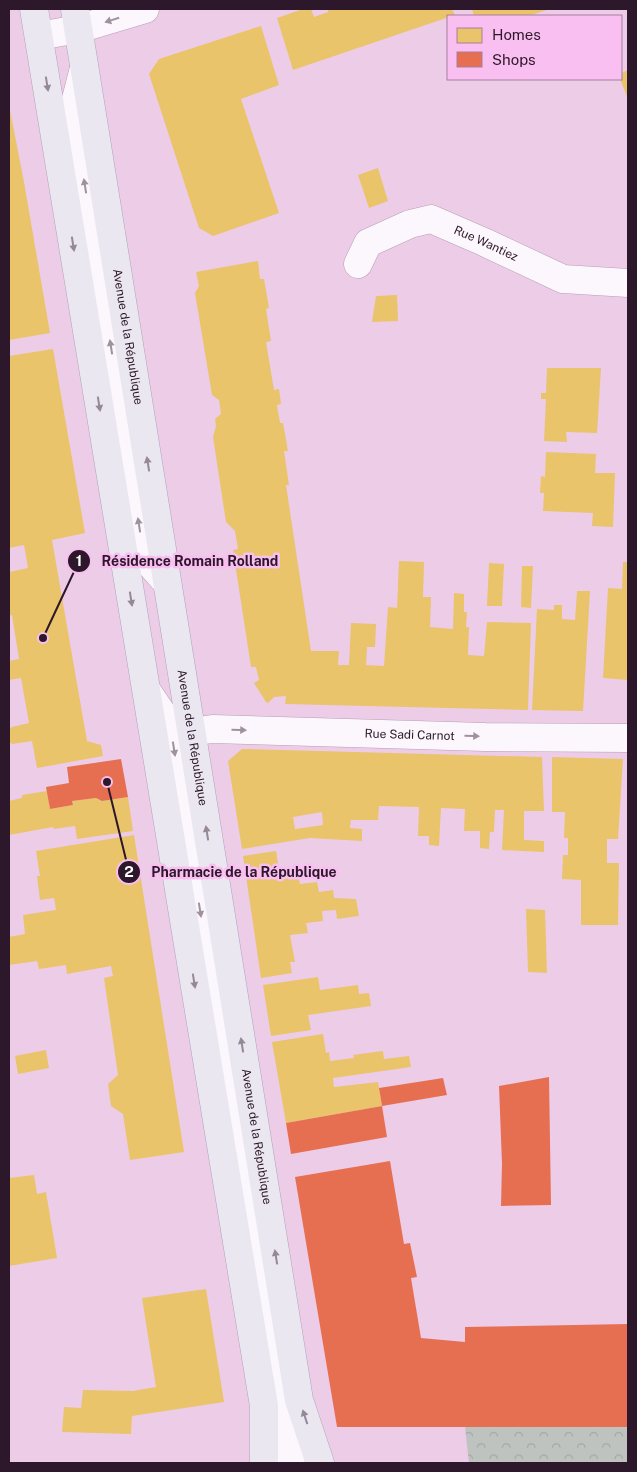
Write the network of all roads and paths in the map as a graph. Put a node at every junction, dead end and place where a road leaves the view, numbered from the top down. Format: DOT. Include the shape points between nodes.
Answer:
graph roads {
  1 [pos="34,9"];
  2 [pos="145,9"];
  3 [pos="76,19"];
  4 [pos="39,36"];
  5 [pos="358,264"];
  6 [pos="628,283"];
  7 [pos="147,691"];
  8 [pos="191,732"];
  9 [pos="628,738"];
  10 [pos="264,1463"];
  11 [pos="291,1463"];
  12 [pos="320,1463"];
  1 -- 4 [label="main road"];
  2 -- 3 [label="street, one-way"];
  3 -- 4 [label="street"];
  8 -- 3 [label="main road, Avenue de la République, one-way"];
  4 -- 7 [label="main road, one-way"];
  5 -- 6 [label="street, Rue Wantiez" via="368,243 410,224 431,219 563,280"];
  7 -- 10 [label="main road, one-way" via="264,1406"];
  7 -- 11 [label="street, one-way" via="170,725"];
  8 -- 9 [label="street, Rue Sadi Carnot, one-way" via="212,729"];
  12 -- 8 [label="main road, Avenue de la République, one-way" via="299,1400"];
}
